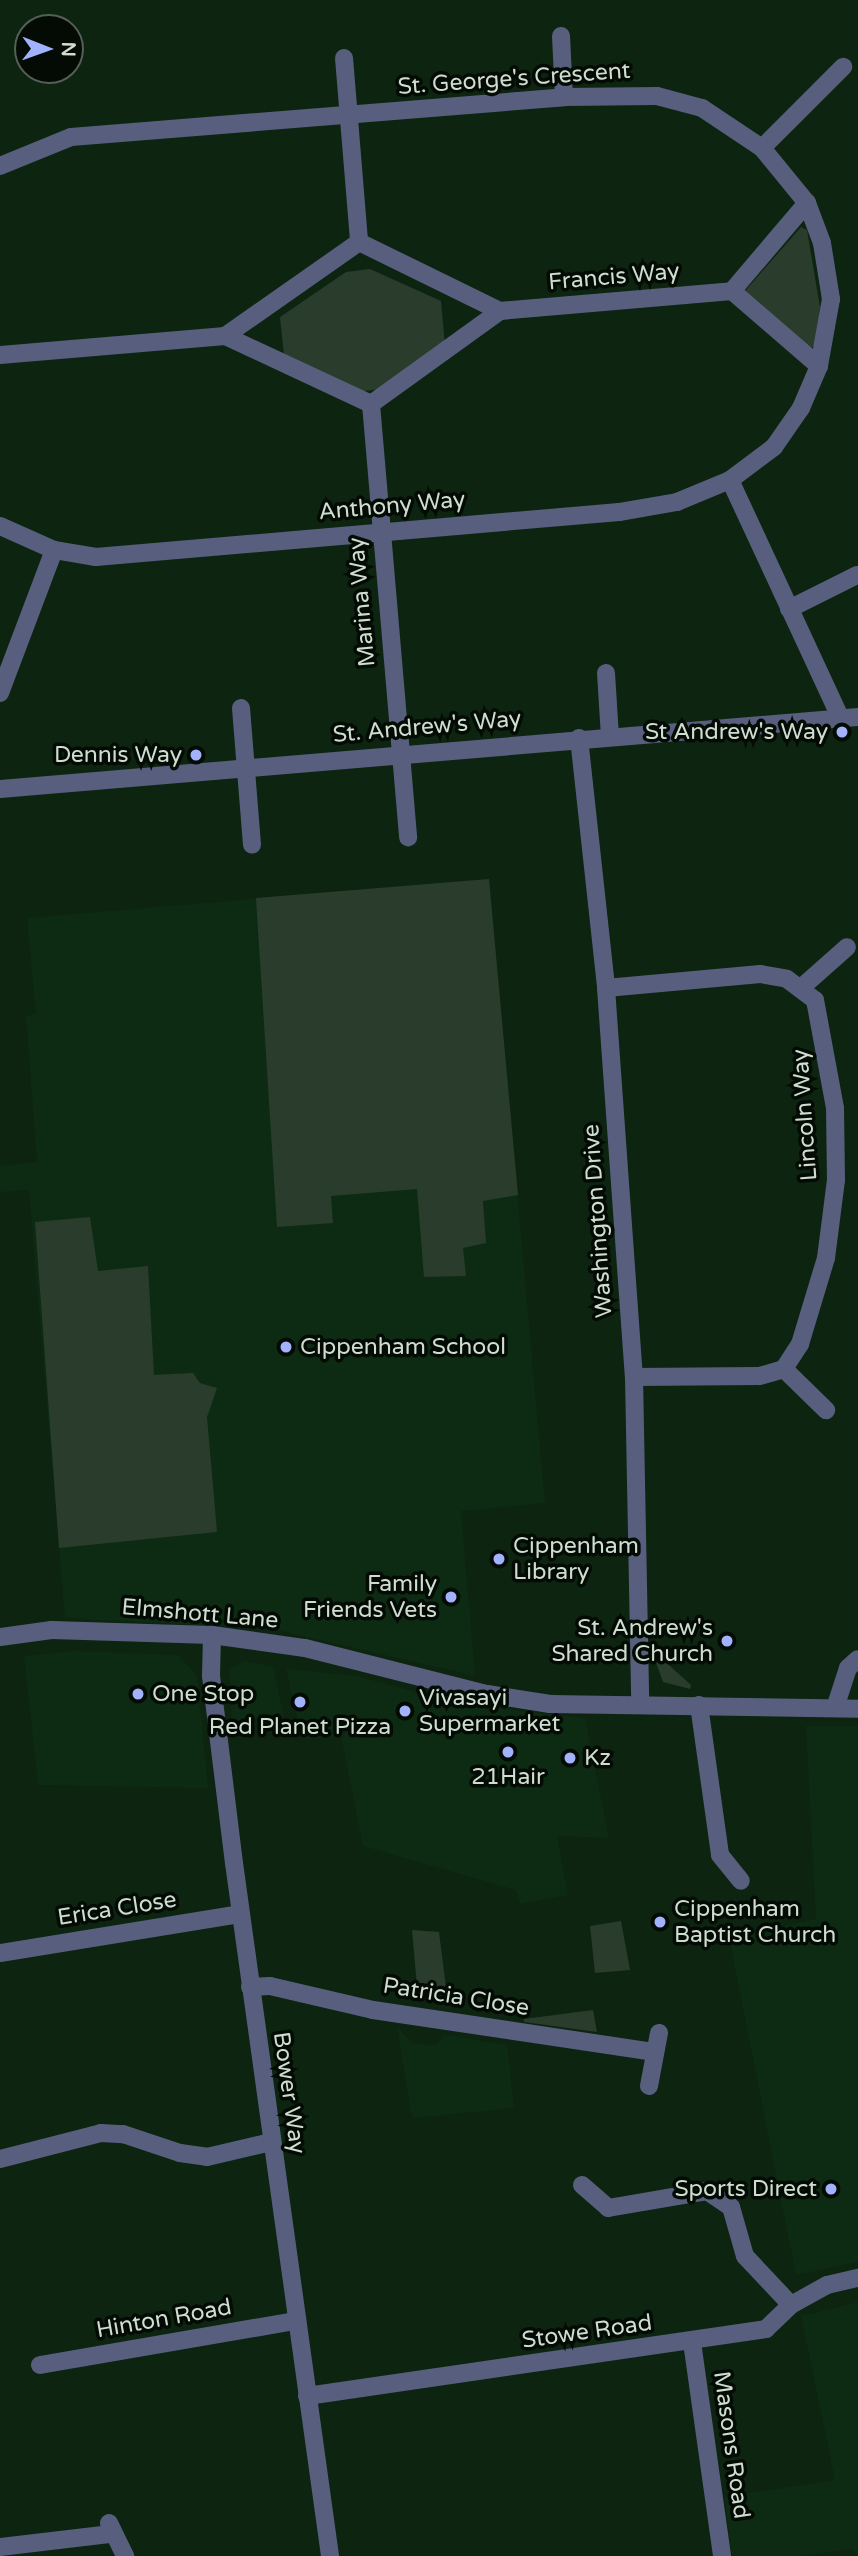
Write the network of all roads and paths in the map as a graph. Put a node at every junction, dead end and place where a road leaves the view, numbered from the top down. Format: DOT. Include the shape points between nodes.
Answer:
graph roads {
  1 [pos="561,36"];
  2 [pos="344,58"];
  3 [pos="843,67"];
  4 [pos="565,97"];
  5 [pos="348,115"];
  6 [pos="762,148"];
  7 [pos="0,166"];
  8 [pos="807,203"];
  9 [pos="359,242"];
  10 [pos="732,292"];
  11 [pos="500,311"];
  12 [pos="225,335"];
  13 [pos="0,355"];
  14 [pos="819,366"];
  15 [pos="371,404"];
  16 [pos="730,481"];
  17 [pos="0,526"];
  18 [pos="381,531"];
  19 [pos="54,550"];
  20 [pos="857,575"];
  21 [pos="789,609"];
  22 [pos="606,673"];
  23 [pos="2,684"];
  24 [pos="241,708"];
  25 [pos="839,717"];
  26 [pos="858,717"];
  27 [pos="610,736"];
  28 [pos="579,738"];
  29 [pos="400,754"];
  30 [pos="244,768"];
  31 [pos="0,789"];
  32 [pos="408,837"];
  33 [pos="252,845"];
  34 [pos="847,947"];
  35 [pos="802,986"];
  36 [pos="606,988"];
  37 [pos="784,1369"];
  38 [pos="634,1377"];
  39 [pos="825,1409"];
  40 [pos="212,1636"];
  41 [pos="0,1637"];
  42 [pos="858,1659"];
  43 [pos="640,1702"];
  44 [pos="699,1705"];
  45 [pos="851,1708"];
  46 [pos="741,1881"];
  47 [pos="241,1914"];
  48 [pos="0,1953"];
  49 [pos="250,1987"];
  50 [pos="659,2033"];
  51 [pos="655,2052"];
  52 [pos="649,2086"];
  53 [pos="271,2141"];
  54 [pos="0,2159"];
  55 [pos="582,2185"];
  56 [pos="858,2278"];
  57 [pos="791,2305"];
  58 [pos="296,2321"];
  59 [pos="692,2342"];
  60 [pos="40,2365"];
  61 [pos="307,2396"];
  62 [pos="0,2547"];
  63 [pos="125,2556"];
  64 [pos="330,2556"];
  65 [pos="722,2556"];
  1 -- 4 [label="street"];
  2 -- 5 [label="street"];
  3 -- 6 [label="street"];
  4 -- 5 [label="street, St. George's Crescent"];
  4 -- 6 [label="street, St. George's Crescent" via="657,96 702,108"];
  5 -- 7 [label="street, St. George's Crescent" via="71,137"];
  5 -- 9 [label="street"];
  6 -- 8 [label="street, St. George's Crescent"];
  8 -- 10 [label="street"];
  8 -- 14 [label="street, St. George's Crescent" via="822,243 831,299"];
  9 -- 11 [label="street"];
  9 -- 12 [label="street"];
  10 -- 11 [label="street, Francis Way"];
  10 -- 14 [label="street"];
  11 -- 15 [label="street"];
  12 -- 13 [label="street"];
  12 -- 15 [label="street"];
  14 -- 16 [label="street, St. George's Crescent" via="801,408 774,447"];
  15 -- 18 [label="street, Marina Way"];
  16 -- 18 [label="street, Anthony Way" via="677,502 619,512"];
  16 -- 21 [label="street"];
  17 -- 19 [label="street"];
  18 -- 19 [label="street, Anthony Way" via="96,556"];
  18 -- 29 [label="street, Marina Way"];
  19 -- 23 [label="street"];
  20 -- 21 [label="street"];
  21 -- 25 [label="street"];
  22 -- 27 [label="street"];
  24 -- 30 [label="street"];
  25 -- 26 [label="street, St. Andrew's Way"];
  25 -- 27 [label="street, St. Andrew's Way"];
  27 -- 28 [label="street, St. Andrew's Way"];
  28 -- 29 [label="street, St. Andrew's Way"];
  28 -- 36 [label="street, Washington Drive"];
  29 -- 30 [label="street, St. Andrew's Way"];
  29 -- 32 [label="street, Marina Way"];
  30 -- 31 [label="street, St. Andrew's Way"];
  30 -- 33 [label="street"];
  34 -- 35 [label="street"];
  35 -- 36 [label="street" via="760,974"];
  35 -- 37 [label="street, Lincoln Way" via="815,1000 825,1036 835,1108 836,1180 826,1258 800,1344"];
  36 -- 38 [label="street, Washington Drive"];
  37 -- 38 [label="street" via="759,1376"];
  37 -- 39 [label="street"];
  38 -- 43 [label="street, Washington Drive"];
  40 -- 41 [label="street, Elmshott Lane" via="52,1630"];
  40 -- 43 [label="street, Elmshott Lane" via="305,1648 487,1694 550,1704"];
  40 -- 47 [label="street, Bower Way" via="211,1676"];
  42 -- 45 [label="street" via="848,1668"];
  43 -- 44 [label="street, Elmshott Lane"];
  44 -- 45 [label="street, Elmshott Lane"];
  44 -- 46 [label="street" via="720,1855"];
  47 -- 48 [label="street, Erica Close"];
  47 -- 49 [label="street, Bower Way"];
  49 -- 51 [label="street, Patricia Close" via="270,1986 373,2010"];
  49 -- 53 [label="street, Bower Way"];
  50 -- 51 [label="street"];
  51 -- 52 [label="street"];
  53 -- 54 [label="street" via="207,2157 123,2134 101,2133"];
  53 -- 58 [label="street, Bower Way"];
  55 -- 57 [label="street" via="608,2208 707,2191 731,2207 745,2256"];
  56 -- 57 [label="street, Stowe Road" via="827,2285"];
  57 -- 59 [label="street, Stowe Road" via="766,2329"];
  58 -- 60 [label="street, Hinton Road"];
  58 -- 61 [label="street, Bower Way"];
  59 -- 61 [label="street, Stowe Road"];
  59 -- 65 [label="street, Masons Road"];
  61 -- 64 [label="street, Bower Way"];
  62 -- 63 [label="street" via="110,2528"];
}
